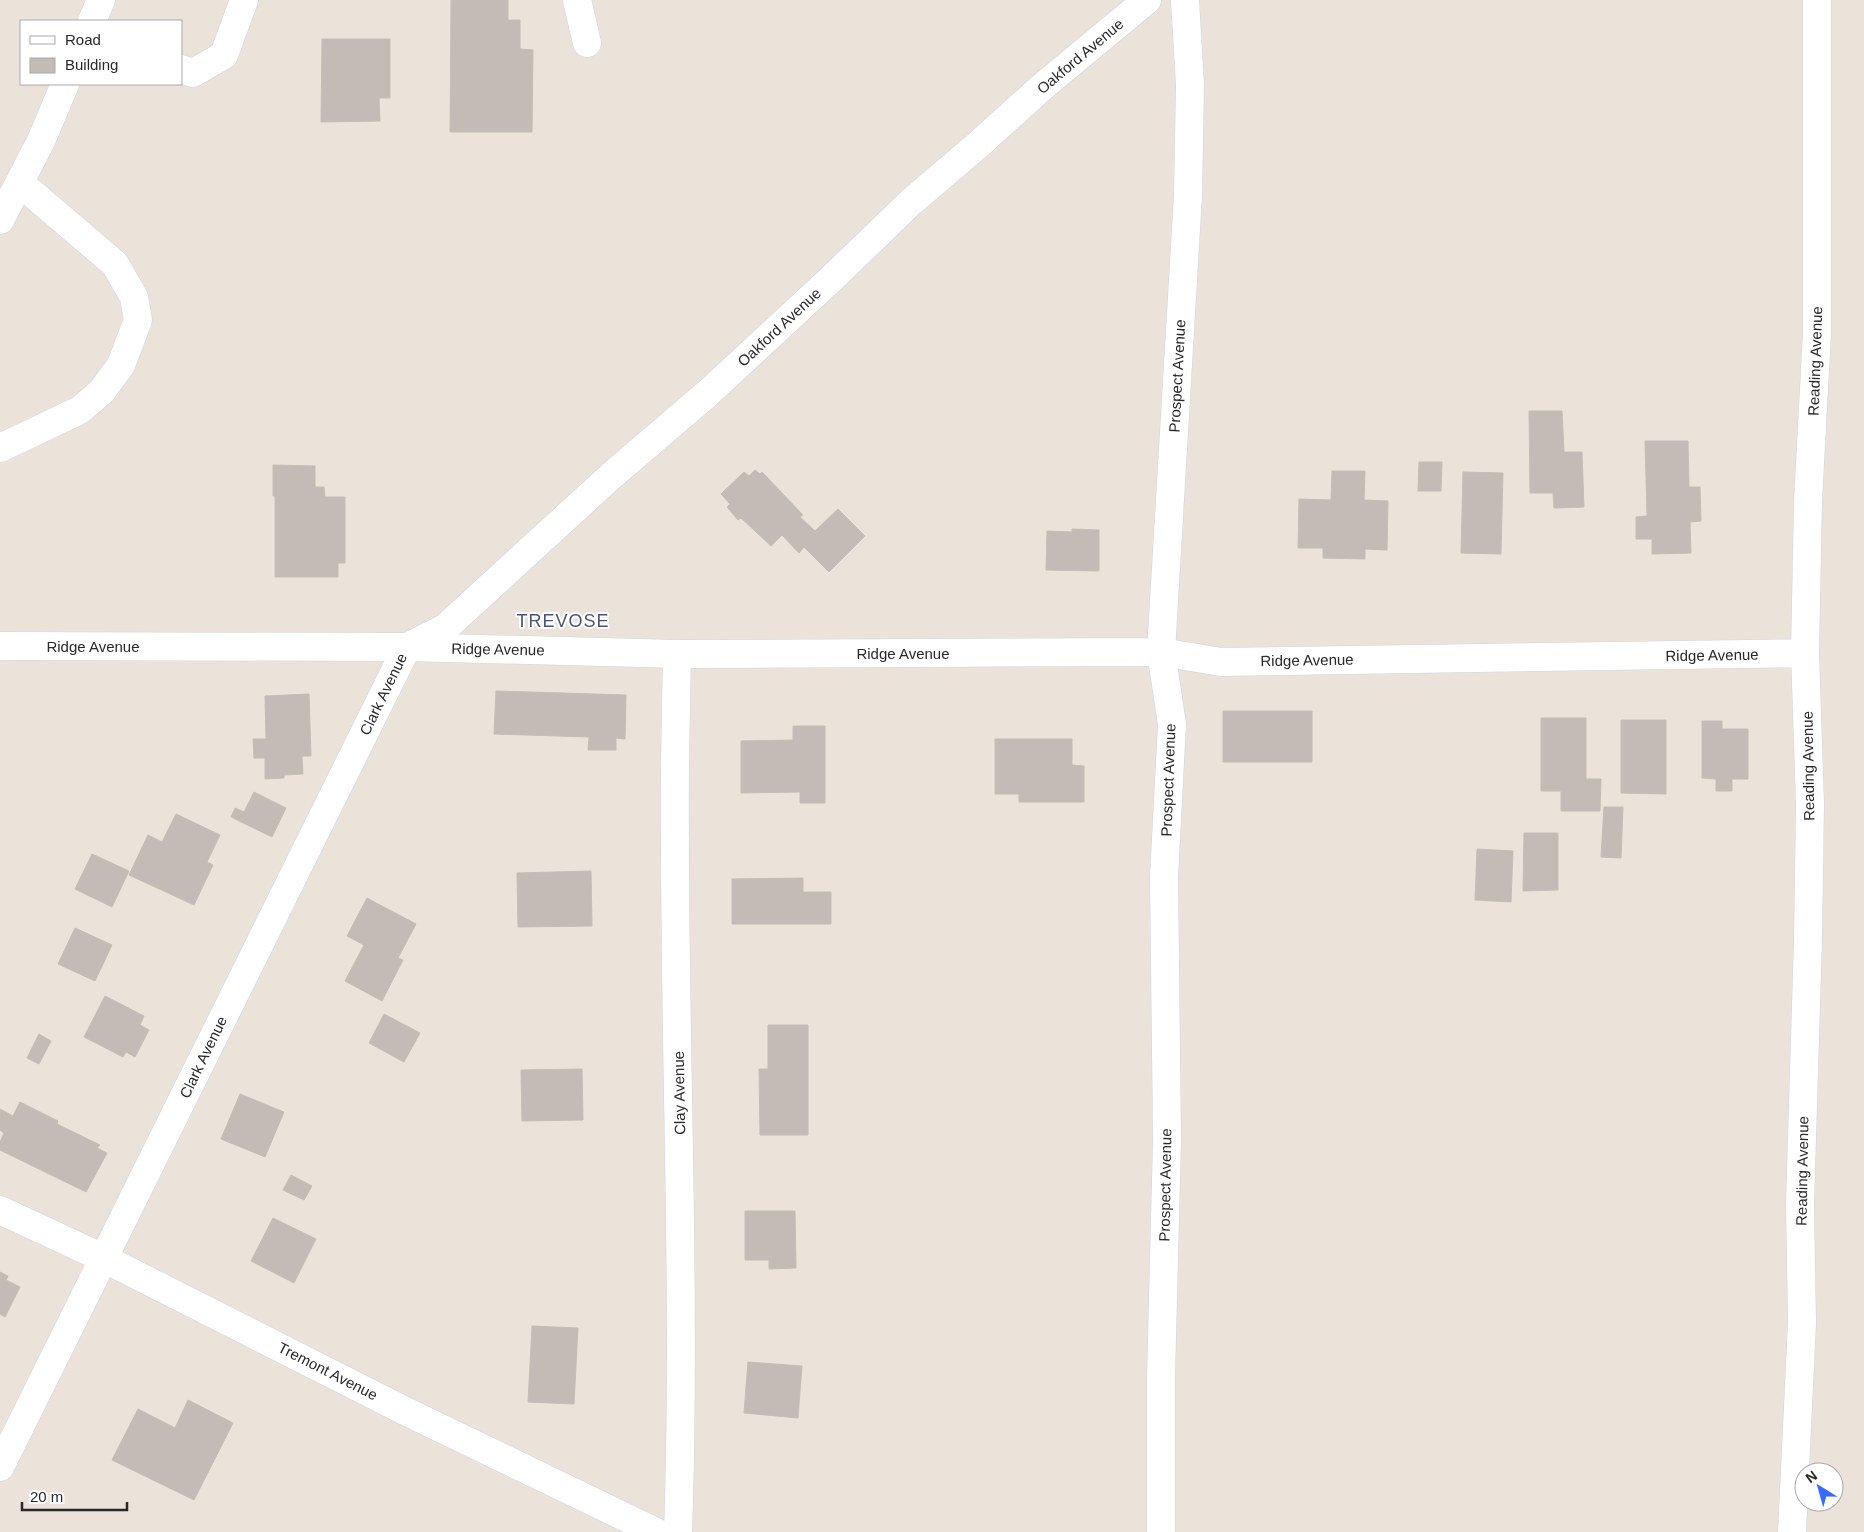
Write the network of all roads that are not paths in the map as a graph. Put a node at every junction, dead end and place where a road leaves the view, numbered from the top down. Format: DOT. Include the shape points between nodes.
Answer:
graph roads {
  1 [pos="101,0"];
  2 [pos="244,0"];
  3 [pos="577,0"];
  4 [pos="1147,0"];
  5 [pos="1185,0"];
  6 [pos="1818,0"];
  7 [pos="92,20"];
  8 [pos="587,43"];
  9 [pos="182,69"];
  10 [pos="65,85"];
  11 [pos="20,183"];
  12 [pos="0,220"];
  13 [pos="0,448"];
  14 [pos="0,646"];
  15 [pos="407,647"];
  16 [pos="1161,652"];
  17 [pos="1805,653"];
  18 [pos="677,654"];
  19 [pos="0,1210"];
  20 [pos="103,1258"];
  21 [pos="0,1467"];
  22 [pos="656,1532"];
  23 [pos="678,1532"];
  24 [pos="1161,1532"];
  25 [pos="1792,1532"];
  1 -- 7 [label="street"];
  2 -- 9 [label="street" via="224,55 193,73"];
  3 -- 8 [label="street"];
  4 -- 15 [label="street, Oakford Avenue" via="911,202 708,393 444,628"];
  5 -- 16 [label="street, Prospect Avenue" via="1190,84 1188,195"];
  6 -- 17 [label="street, Reading Avenue" via="1817,333 1808,500"];
  10 -- 11 [label="street"];
  11 -- 12 [label="street"];
  11 -- 13 [label="street" via="115,264 134,297 138,320 121,365 102,391 80,410"];
  14 -- 15 [label="street, Ridge Avenue"];
  15 -- 18 [label="street, Ridge Avenue"];
  15 -- 20 [label="street, Clark Avenue"];
  16 -- 17 [label="street, Ridge Avenue" via="1221,662"];
  16 -- 18 [label="street, Ridge Avenue"];
  16 -- 24 [label="street, Prospect Avenue" via="1172,724 1164,877 1167,1140"];
  17 -- 25 [label="street, Reading Avenue" via="1810,804 1800,1204 1802,1323"];
  18 -- 23 [label="street, Clay Avenue" via="675,839 682,1306"];
  19 -- 20 [label="street, Tremont Avenue"];
  20 -- 21 [label="street, Clark Avenue"];
  20 -- 22 [label="street, Tremont Avenue" via="402,1410"];
}
